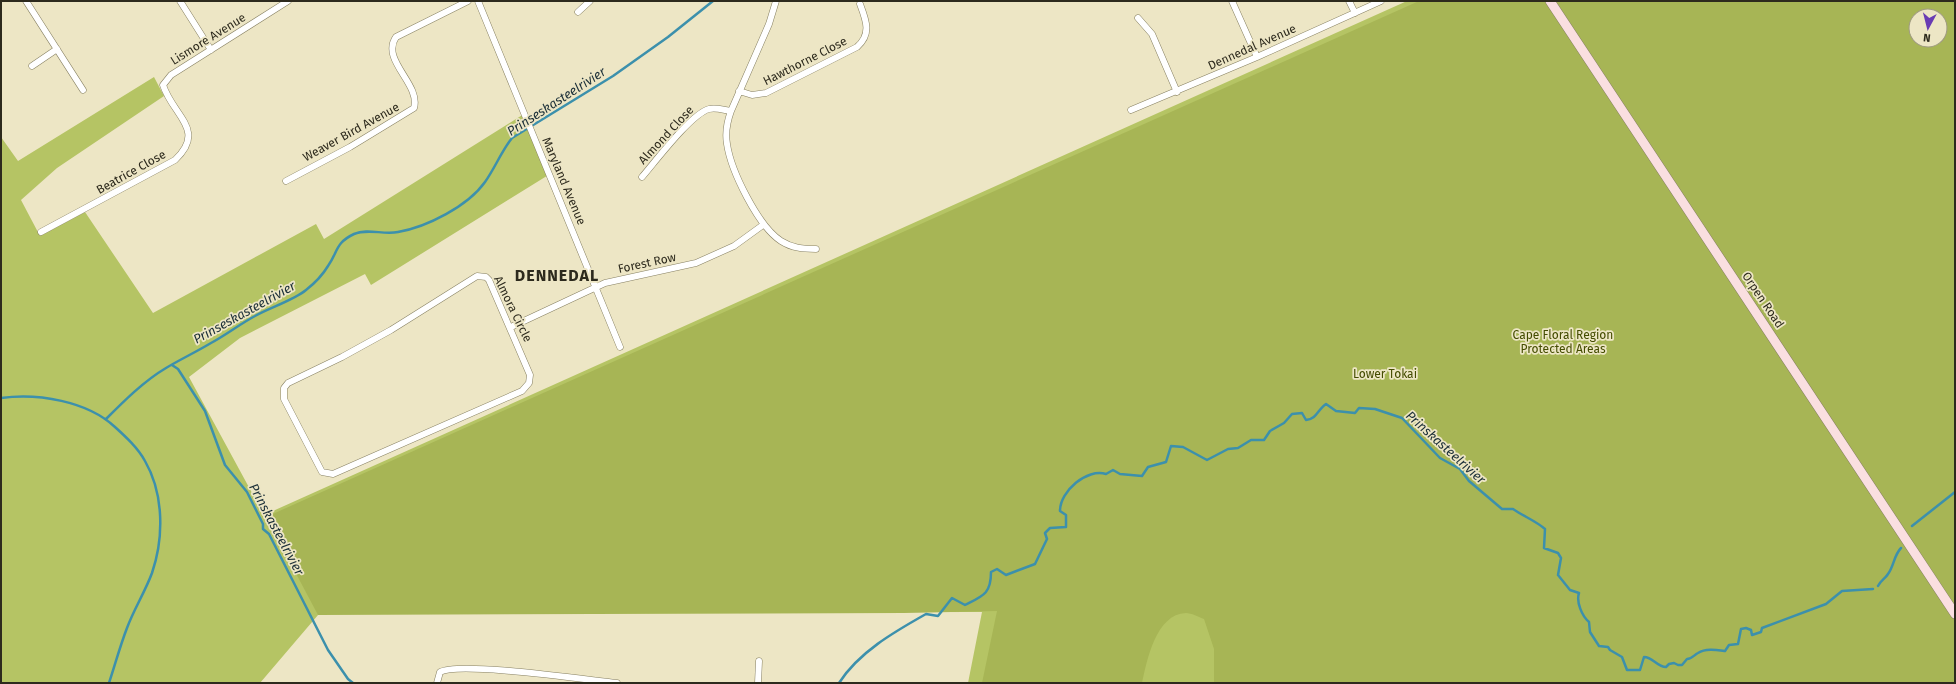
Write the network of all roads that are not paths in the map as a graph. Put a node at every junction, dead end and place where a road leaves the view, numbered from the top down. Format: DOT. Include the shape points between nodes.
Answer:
graph roads {
  1 [pos="26,1"];
  2 [pos="180,1"];
  3 [pos="288,1"];
  4 [pos="468,1"];
  5 [pos="478,1"];
  6 [pos="590,1"];
  7 [pos="776,1"];
  8 [pos="1232,1"];
  9 [pos="1349,1"];
  10 [pos="1381,1"];
  11 [pos="1550,1"];
  12 [pos="860,4"];
  13 [pos="578,12"];
  14 [pos="1355,13"];
  15 [pos="1138,18"];
  16 [pos="57,49"];
  17 [pos="211,50"];
  18 [pos="1257,57"];
  19 [pos="32,66"];
  20 [pos="163,85"];
  21 [pos="83,90"];
  22 [pos="739,91"];
  23 [pos="1178,92"];
  24 [pos="1131,110"];
  25 [pos="730,111"];
  26 [pos="642,177"];
  27 [pos="286,181"];
  28 [pos="763,225"];
  29 [pos="42,232"];
  30 [pos="816,249"];
  31 [pos="596,286"];
  32 [pos="511,327"];
  33 [pos="620,347"];
  34 [pos="1955,614"];
  35 [pos="759,661"];
  36 [pos="436,683"];
  37 [pos="617,683"];
  38 [pos="758,683"];
  1 -- 16 [label="street"];
  2 -- 17 [label="street"];
  3 -- 17 [label="street, Lismore Avenue"];
  4 -- 27 [label="street, Weaver Bird Avenue" via="396,37 393,42 392,52 415,98 414,108 350,147"];
  5 -- 31 [label="street, Maryland Avenue"];
  6 -- 13 [label="street"];
  7 -- 22 [label="street" via="769,24"];
  8 -- 18 [label="street"];
  9 -- 14 [label="street"];
  10 -- 14 [label="street, Dennedal Avenue"];
  11 -- 34 [label="main road, Orpen Road"];
  12 -- 22 [label="street, Hawthorne Close" via="867,32 857,47 766,93 752,95"];
  14 -- 18 [label="street, Dennedal Avenue"];
  15 -- 23 [label="street" via="1152,34"];
  16 -- 19 [label="street"];
  16 -- 21 [label="street"];
  17 -- 20 [label="street, Lismore Avenue" via="171,75"];
  18 -- 23 [label="street, Dennedal Avenue"];
  20 -- 29 [label="street, Beatrice Close" via="189,132 184,152 156,172"];
  22 -- 25 [label="street"];
  23 -- 24 [label="street, Dennedal Avenue"];
  25 -- 26 [label="street, Almond Close" via="716,108 705,111 690,122"];
  25 -- 28 [label="street" via="726,134 730,158"];
  28 -- 30 [label="street" via="780,241 790,246"];
  28 -- 31 [label="street, Forest Row" via="734,246 696,263"];
  31 -- 32 [label="street, Forest Row"];
  31 -- 33 [label="street, Maryland Avenue"];
  32 -- 32 [label="street, Almora Circle" via="530,375 529,383 522,391 333,474 326,474 320,470 284,398 284,388 288,383 391,330 477,276 486,276 489,280"];
  35 -- 38 [label="street"];
  36 -- 37 [label="street" via="440,672 450,668 510,671"];
}
